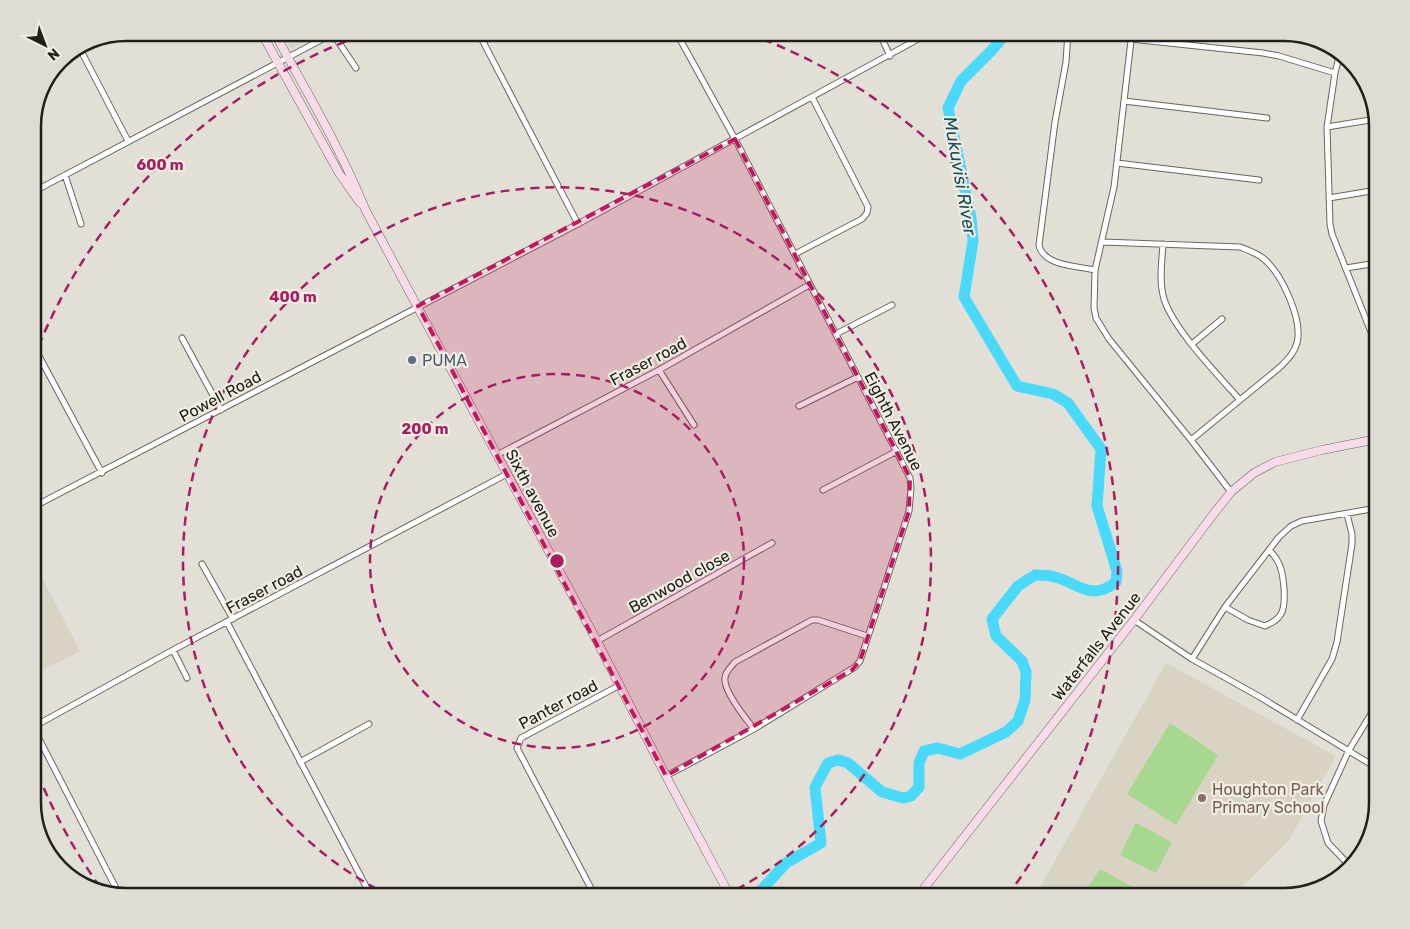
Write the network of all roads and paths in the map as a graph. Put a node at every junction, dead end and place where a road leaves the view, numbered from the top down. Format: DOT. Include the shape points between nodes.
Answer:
graph roads {
  1 [pos="266,41"];
  2 [pos="279,41"];
  3 [pos="319,41"];
  4 [pos="339,41"];
  5 [pos="483,41"];
  6 [pos="681,41"];
  7 [pos="883,41"];
  8 [pos="915,41"];
  9 [pos="1067,41"];
  10 [pos="1131,41"];
  11 [pos="1150,41"];
  12 [pos="83,54"];
  13 [pos="890,56"];
  14 [pos="288,58"];
  15 [pos="1338,61"];
  16 [pos="278,63"];
  17 [pos="356,68"];
  18 [pos="1335,73"];
  19 [pos="812,97"];
  20 [pos="1124,101"];
  21 [pos="1267,118"];
  22 [pos="1368,120"];
  23 [pos="1327,127"];
  24 [pos="735,139"];
  25 [pos="128,141"];
  26 [pos="1116,163"];
  27 [pos="65,175"];
  28 [pos="1259,180"];
  29 [pos="41,188"];
  30 [pos="1369,191"];
  31 [pos="1329,198"];
  32 [pos="366,211"];
  33 [pos="80,224"];
  34 [pos="578,224"];
  35 [pos="1102,242"];
  36 [pos="1163,244"];
  37 [pos="795,254"];
  38 [pos="1369,264"];
  39 [pos="1346,268"];
  40 [pos="1095,270"];
  41 [pos="809,285"];
  42 [pos="892,305"];
  43 [pos="418,306"];
  44 [pos="1369,319"];
  45 [pos="1222,320"];
  46 [pos="836,334"];
  47 [pos="182,338"];
  48 [pos="1192,344"];
  49 [pos="41,360"];
  50 [pos="660,370"];
  51 [pos="858,377"];
  52 [pos="1240,400"];
  53 [pos="799,406"];
  54 [pos="221,410"];
  55 [pos="694,426"];
  56 [pos="1191,440"];
  57 [pos="1369,441"];
  58 [pos="897,451"];
  59 [pos="497,455"];
  60 [pos="102,472"];
  61 [pos="507,474"];
  62 [pos="823,490"];
  63 [pos="1231,492"];
  64 [pos="41,503"];
  65 [pos="1369,510"];
  66 [pos="1346,514"];
  67 [pos="772,543"];
  68 [pos="1269,550"];
  69 [pos="202,564"];
  70 [pos="1225,607"];
  71 [pos="233,619"];
  72 [pos="1134,620"];
  73 [pos="227,622"];
  74 [pos="867,636"];
  75 [pos="598,641"];
  76 [pos="173,650"];
  77 [pos="1192,659"];
  78 [pos="188,678"];
  79 [pos="620,685"];
  80 [pos="1369,718"];
  81 [pos="1297,720"];
  82 [pos="41,723"];
  83 [pos="369,724"];
  84 [pos="754,729"];
  85 [pos="41,743"];
  86 [pos="1349,750"];
  87 [pos="300,762"];
  88 [pos="1369,762"];
  89 [pos="666,776"];
  90 [pos="1346,861"];
  91 [pos="115,887"];
  92 [pos="367,888"];
  93 [pos="591,888"];
  94 [pos="726,888"];
  95 [pos="924,888"];
  1 -- 16 [label="street"];
  2 -- 14 [label="street"];
  3 -- 14 [label="street"];
  4 -- 17 [label="street"];
  5 -- 34 [label="street"];
  6 -- 24 [label="street, Eighth Avenue"];
  7 -- 13 [label="street"];
  8 -- 13 [label="street, Powell Road"];
  9 -- 40 [label="street" via="1039,245 1043,255 1052,261"];
  10 -- 20 [label="street"];
  11 -- 18 [label="street" via="1263,53"];
  12 -- 25 [label="street"];
  13 -- 19 [label="street, Powell Road"];
  14 -- 16 [label="street"];
  14 -- 32 [label="street" via="336,146"];
  15 -- 18 [label="street"];
  16 -- 25 [label="street"];
  16 -- 32 [label="street" via="347,187"];
  18 -- 23 [label="street"];
  19 -- 24 [label="street, Powell Road"];
  19 -- 37 [label="street" via="868,207 862,219"];
  20 -- 21 [label="street"];
  20 -- 26 [label="street"];
  22 -- 23 [label="street"];
  23 -- 31 [label="street"];
  24 -- 34 [label="street, Powell Road"];
  24 -- 37 [label="street, Eighth Avenue"];
  25 -- 27 [label="street"];
  26 -- 28 [label="street"];
  26 -- 35 [label="street"];
  27 -- 29 [label="street"];
  27 -- 33 [label="street"];
  30 -- 31 [label="street"];
  31 -- 39 [label="street" via="1332,234"];
  32 -- 43 [label="street, Sixth avenue"];
  34 -- 43 [label="street, Powell Road"];
  35 -- 36 [label="street"];
  35 -- 40 [label="street"];
  36 -- 48 [label="street" via="1163,297 1172,317"];
  36 -- 52 [label="street" via="1250,250 1264,259 1283,283 1296,318 1297,343 1287,360"];
  37 -- 41 [label="street, Eighth Avenue"];
  38 -- 39 [label="street"];
  39 -- 44 [label="street"];
  40 -- 56 [label="street" via="1094,308 1102,329"];
  41 -- 46 [label="street, Eighth Avenue"];
  41 -- 50 [label="street, Fraser road"];
  42 -- 46 [label="street"];
  43 -- 54 [label="street, Powell Road"];
  43 -- 59 [label="street, Sixth avenue"];
  45 -- 48 [label="street"];
  46 -- 51 [label="street, Eighth Avenue"];
  47 -- 54 [label="street"];
  48 -- 52 [label="street"];
  49 -- 60 [label="street"];
  50 -- 55 [label="street"];
  50 -- 59 [label="street, Fraser road"];
  51 -- 53 [label="street"];
  51 -- 58 [label="street, Eighth Avenue"];
  52 -- 56 [label="street"];
  54 -- 60 [label="street, Powell Road"];
  56 -- 63 [label="street"];
  57 -- 63 [label="street, Waterfalls Avenue" via="1275,462 1254,473"];
  58 -- 62 [label="street"];
  58 -- 74 [label="street, Eighth Avenue" via="910,478 909,511"];
  59 -- 61 [label="street, Sixth avenue"];
  60 -- 64 [label="street, Powell Road"];
  61 -- 71 [label="street, Fraser road"];
  61 -- 75 [label="street, Sixth avenue"];
  63 -- 72 [label="street, Waterfalls Avenue"];
  65 -- 66 [label="street"];
  66 -- 68 [label="street" via="1302,521 1291,526"];
  66 -- 81 [label="street" via="1352,544 1337,642 1332,659"];
  67 -- 75 [label="street, Benwood close"];
  68 -- 70 [label="street"];
  68 -- 70 [label="street" via="1277,559 1283,580 1284,606 1278,619 1265,626"];
  69 -- 71 [label="street"];
  70 -- 77 [label="street"];
  71 -- 73 [label="street, Fraser road"];
  72 -- 77 [label="street"];
  72 -- 95 [label="street, Waterfalls Avenue"];
  73 -- 76 [label="street, Fraser road"];
  73 -- 87 [label="street"];
  74 -- 84 [label="street, Eighth Avenue" via="860,661 852,670"];
  74 -- 84 [label="street" via="812,620 736,662 728,671 725,682 737,707"];
  75 -- 79 [label="street, Sixth avenue"];
  76 -- 78 [label="street"];
  76 -- 82 [label="street, Fraser road"];
  77 -- 81 [label="street"];
  79 -- 89 [label="street, Sixth avenue"];
  79 -- 93 [label="street, Panter road" via="521,738 518,744 518,751"];
  80 -- 86 [label="street"];
  81 -- 86 [label="street"];
  83 -- 87 [label="street"];
  84 -- 89 [label="street, Eighth Avenue"];
  85 -- 91 [label="street"];
  86 -- 88 [label="street"];
  86 -- 90 [label="street" via="1324,805 1321,821 1328,843"];
  87 -- 92 [label="street"];
  89 -- 94 [label="street, Sixth avenue"];
}
